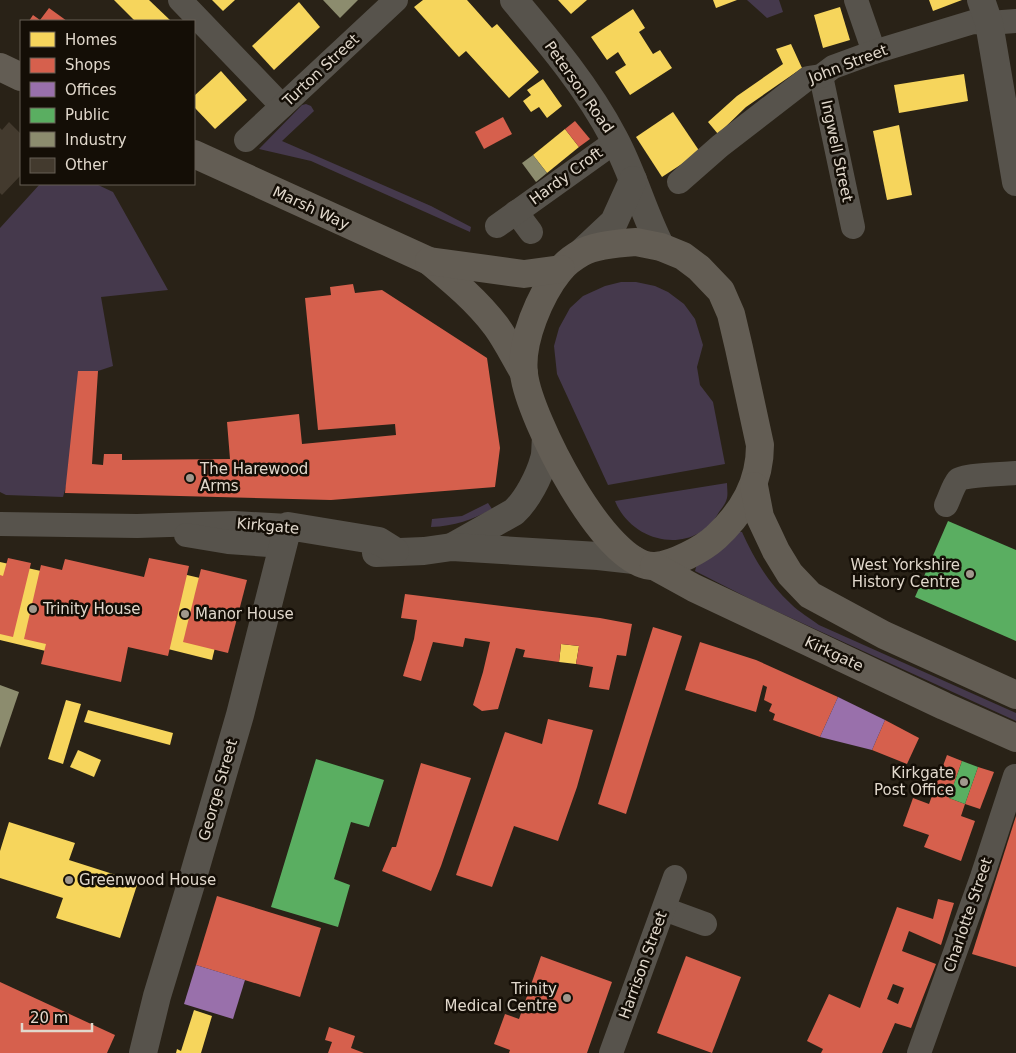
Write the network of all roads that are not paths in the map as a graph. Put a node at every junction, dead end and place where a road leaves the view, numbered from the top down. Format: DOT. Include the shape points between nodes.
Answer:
graph roads {
  1 [pos="180,0"];
  2 [pos="396,0"];
  3 [pos="514,0"];
  4 [pos="856,0"];
  5 [pos="985,12"];
  6 [pos="1016,21"];
  7 [pos="874,52"];
  8 [pos="0,67"];
  9 [pos="821,76"];
  10 [pos="20,77"];
  11 [pos="282,106"];
  12 [pos="246,140"];
  13 [pos="616,141"];
  14 [pos="195,154"];
  15 [pos="633,180"];
  16 [pos="679,182"];
  17 [pos="1016,182"];
  18 [pos="516,212"];
  19 [pos="496,226"];
  20 [pos="853,227"];
  21 [pos="531,232"];
  22 [pos="661,247"];
  23 [pos="582,252"];
  24 [pos="429,261"];
  25 [pos="561,269"];
  26 [pos="524,374"];
  27 [pos="546,438"];
  28 [pos="1016,473"];
  29 [pos="754,486"];
  30 [pos="946,505"];
  31 [pos="0,524"];
  32 [pos="285,536"];
  33 [pos="452,548"];
  34 [pos="644,563"];
  35 [pos="1016,695"];
  36 [pos="1016,738"];
  37 [pos="1015,776"];
  38 [pos="675,877"];
  39 [pos="664,909"];
  40 [pos="705,924"];
  41 [pos="143,1053"];
  42 [pos="611,1053"];
  43 [pos="919,1053"];
  1 -- 11 [label="street"];
  2 -- 11 [label="street, Turton Street"];
  3 -- 13 [label="street, Peterson Road" via="559,54 601,113"];
  4 -- 7 [label="street"];
  5 -- 6 [label="street, John Street"];
  5 -- 7 [label="street, John Street" via="973,22"];
  5 -- 17 [label="street"];
  7 -- 9 [label="street, John Street" via="833,67"];
  8 -- 10 [label="highway"];
  9 -- 16 [label="street, John Street" via="808,78"];
  9 -- 20 [label="street, Ingwell Street"];
  11 -- 12 [label="street, Turton Street"];
  13 -- 15 [label="street, Peterson Road"];
  13 -- 18 [label="street, Hardy Croft"];
  14 -- 24 [label="highway, Marsh Way"];
  15 -- 22 [label="street, Peterson Road"];
  15 -- 23 [label="street" via="614,222"];
  18 -- 19 [label="street, Hardy Croft"];
  18 -- 21 [label="street, Hardy Croft"];
  22 -- 23 [label="highway" via="636,242 616,243"];
  22 -- 29 [label="highway" via="683,256 699,268 721,291 731,314 760,445"];
  23 -- 25 [label="highway"];
  24 -- 25 [label="highway, Marsh Way" via="524,274"];
  24 -- 26 [label="highway, Marsh Way" via="459,285 497,327"];
  25 -- 26 [label="highway" via="531,324 526,340"];
  26 -- 27 [label="highway"];
  27 -- 33 [label="street, Kirkgate" via="544,458 520,507"];
  27 -- 34 [label="highway" via="593,519 610,541"];
  28 -- 30 [label="street" via="958,479"];
  29 -- 34 [label="highway" via="730,524 699,549 675,561"];
  29 -- 35 [label="highway" via="760,517 776,551 790,574 810,595 884,635"];
  31 -- 32 [label="street, Kirkgate" via="138,526 228,542"];
  32 -- 33 [label="street, Kirkgate" via="375,553"];
  32 -- 41 [label="street, George Street" via="240,714 156,996"];
  33 -- 34 [label="street, Kirkgate" via="598,556"];
  34 -- 36 [label="highway, Kirkgate"];
  37 -- 43 [label="street, Charlotte Street"];
  38 -- 39 [label="street, Harrison Street"];
  39 -- 40 [label="street"];
  39 -- 42 [label="street, Harrison Street"];
}
